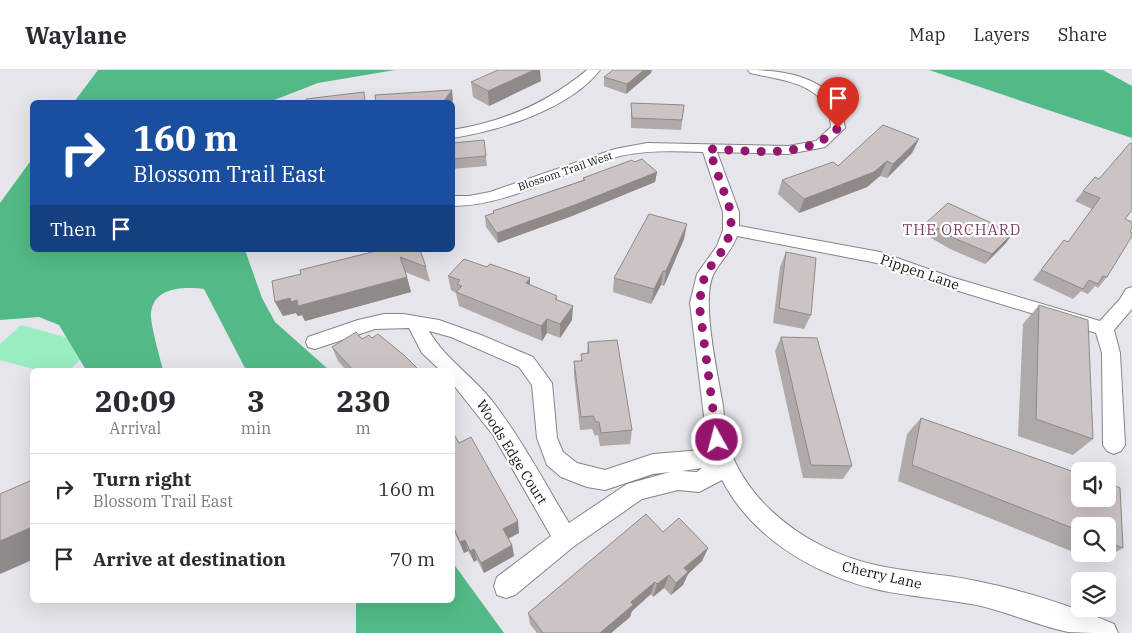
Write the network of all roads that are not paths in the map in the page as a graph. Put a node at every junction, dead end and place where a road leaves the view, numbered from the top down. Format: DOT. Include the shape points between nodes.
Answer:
graph roads {
  1 [pos="594,70"];
  2 [pos="754,70"];
  3 [pos="455,134"];
  4 [pos="709,149"];
  5 [pos="455,201"];
  6 [pos="731,230"];
  7 [pos="1132,293"];
  8 [pos="415,322"];
  9 [pos="1104,329"];
  10 [pos="315,342"];
  11 [pos="450,368"];
  12 [pos="455,373"];
  13 [pos="1114,445"];
  14 [pos="726,466"];
  15 [pos="565,540"];
  16 [pos="506,586"];
  17 [pos="1105,633"];
  1 -- 3 [label="street" via="557,100 538,110 488,128"];
  2 -- 4 [label="street, Blossom Trail West" via="798,81 828,95 840,117 838,128 820,144 804,148"];
  4 -- 5 [label="street, Blossom Trail West" via="647,147 615,153 492,196"];
  4 -- 6 [label="street, Cherry Lane" via="731,212"];
  6 -- 9 [label="street, Pippen Lane" via="880,258"];
  6 -- 14 [label="street, Cherry Lane" via="725,247 705,274 699,303 717,440"];
  7 -- 9 [label="street"];
  8 -- 10 [label="street" via="385,321"];
  8 -- 11 [label="street, Woods Edge Court" via="429,348"];
  8 -- 14 [label="street" via="448,329 526,362 542,383 547,438 555,458 569,470 605,480 653,464 702,458"];
  9 -- 13 [label="street" via="1111,353"];
  12 -- 15 [label="street, Woods Edge Court" via="483,400"];
  14 -- 15 [label="street" via="700,482 678,480 636,491"];
  14 -- 17 [label="street, Cherry Lane" via="739,490 791,542 844,569 981,594"];
  15 -- 16 [label="street"];
}
